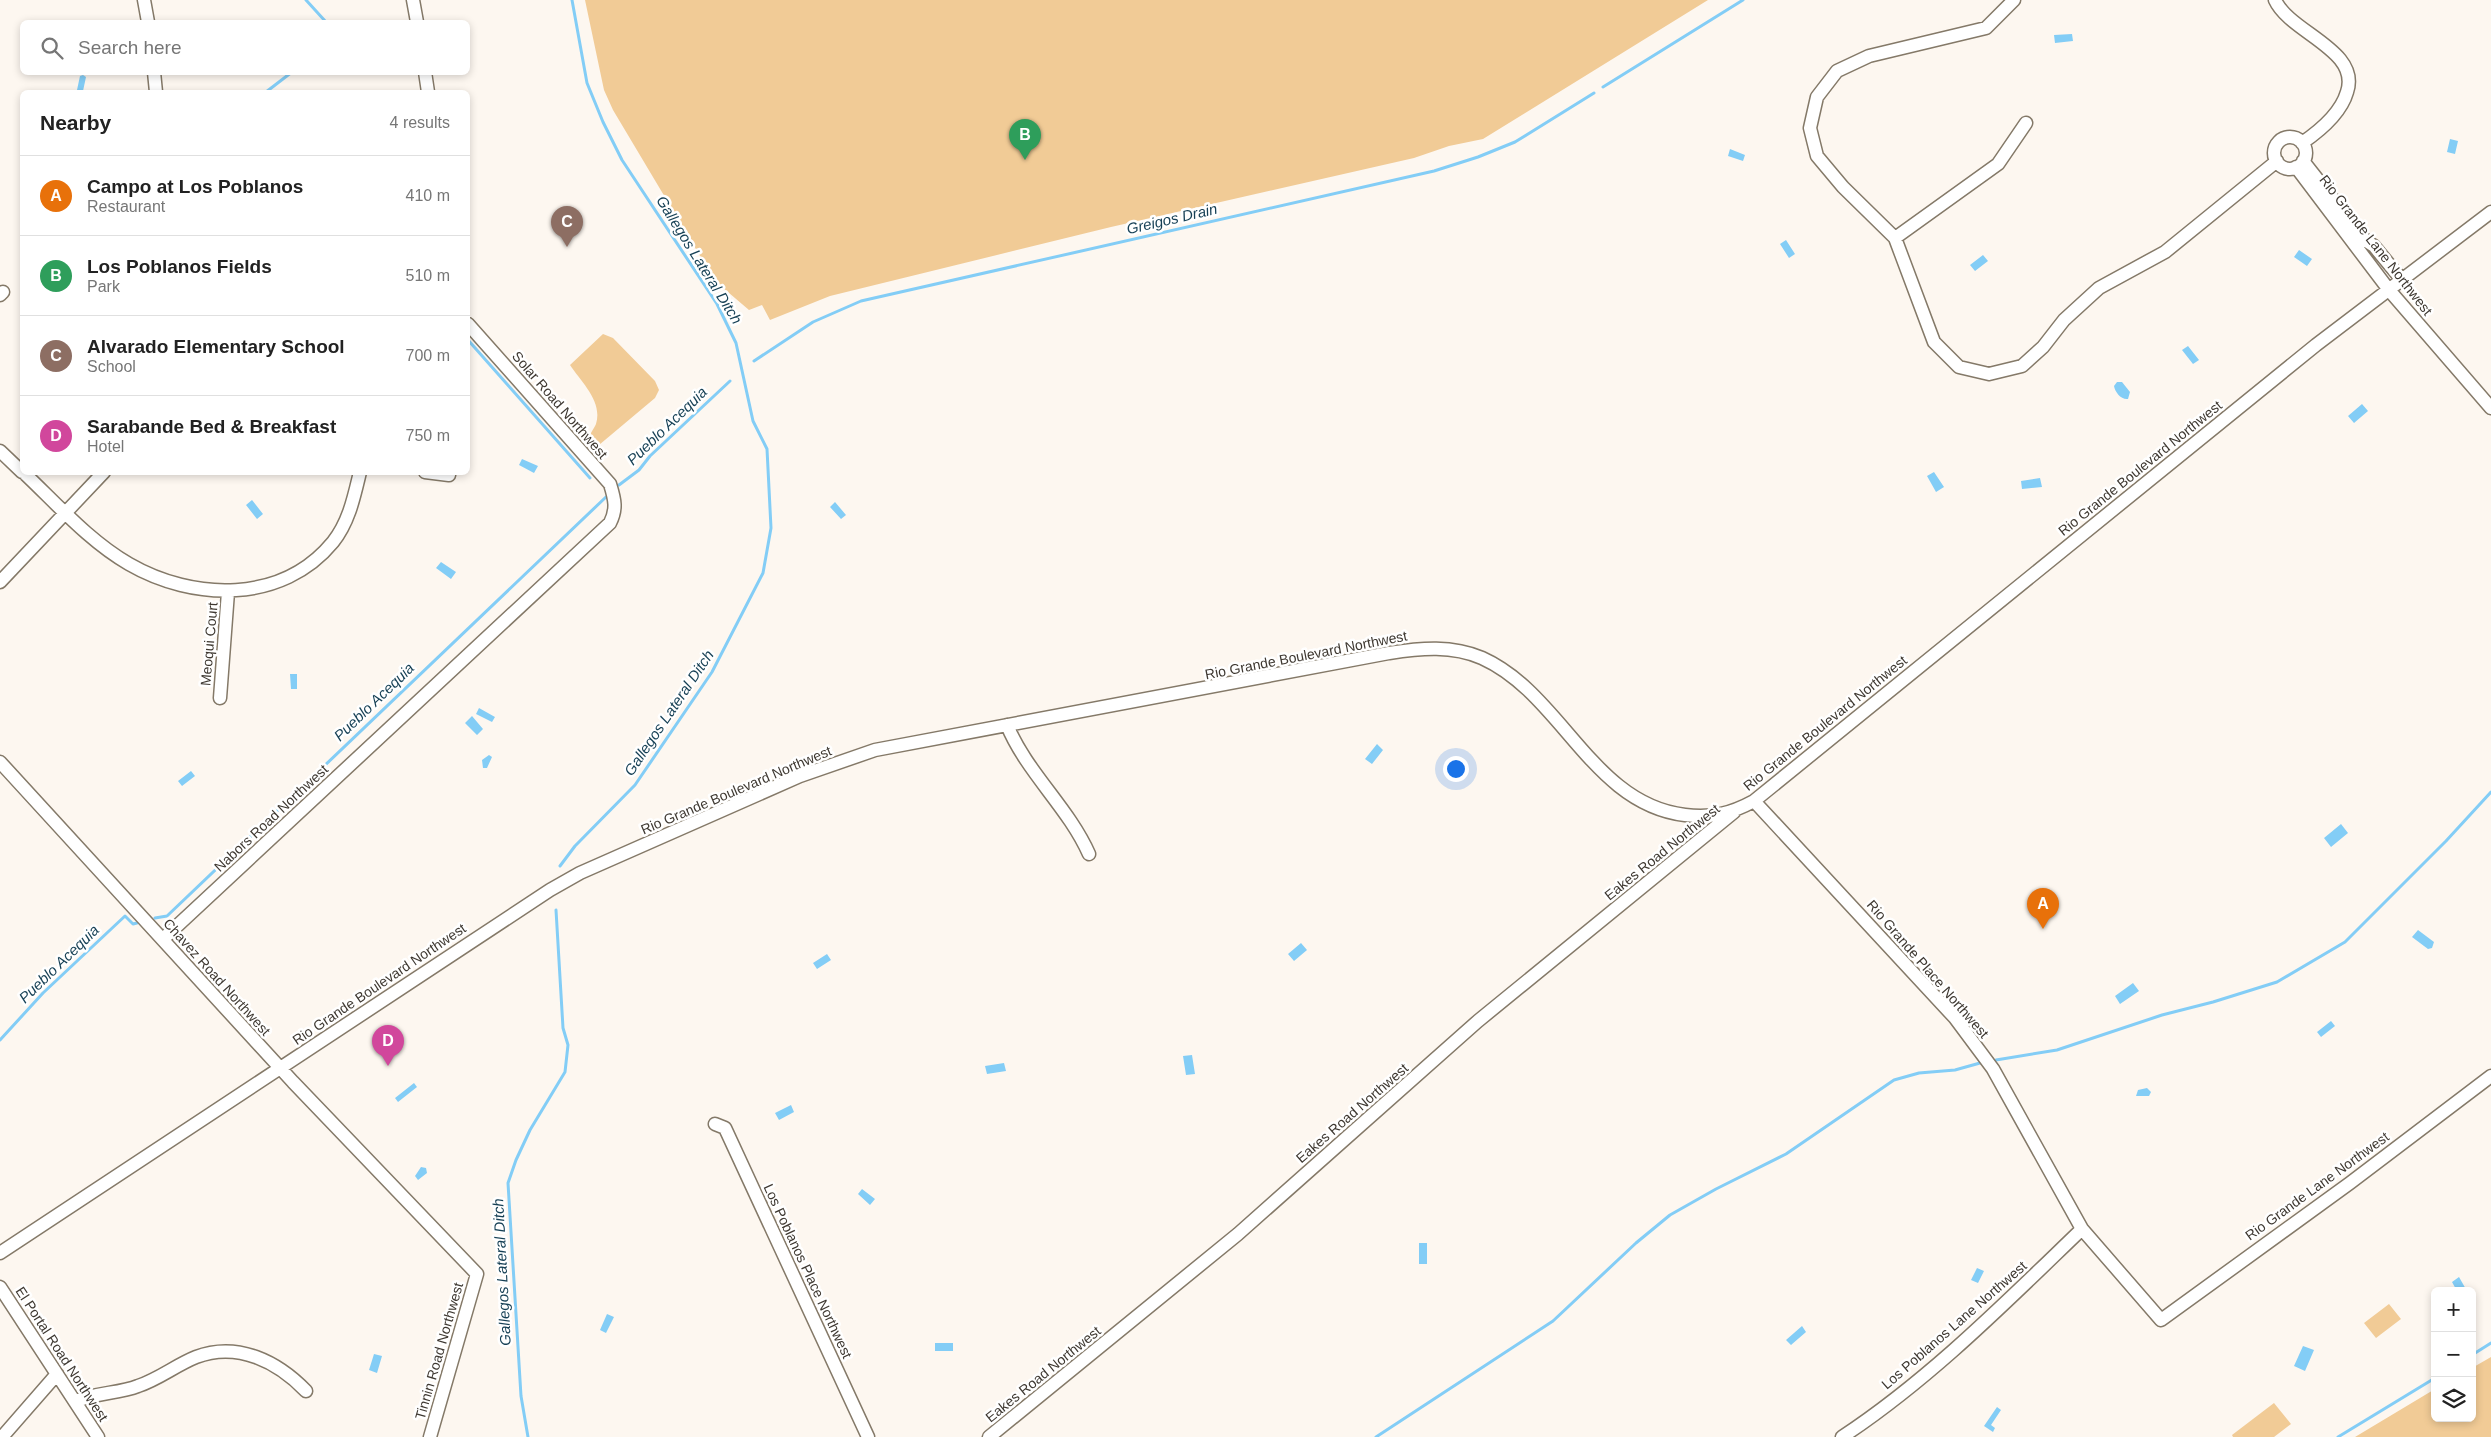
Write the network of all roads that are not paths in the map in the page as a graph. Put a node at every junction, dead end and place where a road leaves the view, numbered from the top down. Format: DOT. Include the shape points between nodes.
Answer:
graph roads {
  1 [pos="144,0"];
  2 [pos="413,0"];
  3 [pos="2014,0"];
  4 [pos="2275,0"];
  5 [pos="148,20"];
  6 [pos="417,20"];
  7 [pos="154,75"];
  8 [pos="425,75"];
  9 [pos="156,90"];
  10 [pos="428,90"];
  11 [pos="2026,123"];
  12 [pos="2302,143"];
  13 [pos="2277,161"];
  14 [pos="2300,164"];
  15 [pos="2491,212"];
  16 [pos="1894,238"];
  17 [pos="2402,280"];
  18 [pos="2389,290"];
  19 [pos="470,326"];
  20 [pos="2491,408"];
  21 [pos="0,450"];
  22 [pos="20,469"];
  23 [pos="26,475"];
  24 [pos="101,475"];
  25 [pos="359,475"];
  26 [pos="616,512"];
  27 [pos="66,514"];
  28 [pos="0,582"];
  29 [pos="228,592"];
  30 [pos="220,698"];
  31 [pos="1007,726"];
  32 [pos="0,762"];
  33 [pos="1754,801"];
  34 [pos="1734,812"];
  35 [pos="1089,854"];
  36 [pos="163,939"];
  37 [pos="280,1068"];
  38 [pos="2491,1076"];
  39 [pos="715,1124"];
  40 [pos="2082,1229"];
  41 [pos="0,1253"];
  42 [pos="478,1274"];
  43 [pos="0,1287"];
  44 [pos="2161,1320"];
  45 [pos="58,1374"];
  46 [pos="306,1391"];
  47 [pos="75,1402"];
  48 [pos="2,1437"];
  49 [pos="98,1437"];
  50 [pos="430,1437"];
  51 [pos="868,1437"];
  52 [pos="989,1437"];
  53 [pos="1842,1437"];
  1 -- 5 [label="street"];
  2 -- 6 [label="street"];
  3 -- 16 [label="street" via="1986,28 1869,56 1837,71 1817,97 1810,128 1817,156"];
  4 -- 12 [label="street" via="2302,29 2346,65 2350,84 2343,106 2316,134"];
  7 -- 9 [label="street"];
  8 -- 10 [label="street"];
  11 -- 16 [label="street" via="1998,164"];
  12 -- 13 [label="street" via="2296,138 2283,139 2275,149"];
  12 -- 14 [label="street" via="2306,151"];
  13 -- 14 [label="street" via="2285,168"];
  13 -- 16 [label="street" via="2165,252 2099,288 2022,366 1989,374 1959,367 1934,342"];
  14 -- 17 [label="street, Rio Grande Lane Northwest"];
  14 -- 18 [label="street, Rio Grande Lane Northwest"];
  15 -- 17 [label="street, Rio Grande Boulevard Northwest"];
  17 -- 18 [label="street, Rio Grande Boulevard Northwest"];
  18 -- 20 [label="street, Rio Grande Lane Northwest"];
  18 -- 33 [label="street, Rio Grande Boulevard Northwest" via="2308,351"];
  19 -- 26 [label="street, Solar Road Northwest" via="610,484"];
  21 -- 22 [label="street"];
  23 -- 27 [label="street"];
  24 -- 27 [label="street"];
  25 -- 29 [label="street" via="346,521 320,556 287,579"];
  26 -- 36 [label="street, Nabors Road Northwest" via="602,530"];
  27 -- 28 [label="street"];
  27 -- 29 [label="street" via="105,548 130,564 160,578"];
  29 -- 30 [label="street, Meoqui Court"];
  31 -- 34 [label="street, Rio Grande Boulevard Northwest" via="1411,650 1457,650 1508,672 1628,794 1647,805 1673,813 1703,816"];
  31 -- 35 [label="street" via="1016,748 1080,833"];
  31 -- 37 [label="street, Rio Grande Boulevard Northwest" via="875,750 843,760 580,873"];
  32 -- 36 [label="street, Chavez Road Northwest"];
  33 -- 34 [label="street, Rio Grande Boulevard Northwest"];
  33 -- 40 [label="street, Rio Grande Place Northwest" via="1955,1018 1994,1069"];
  34 -- 52 [label="street, Eakes Road Northwest" via="1478,1021 1238,1234"];
  36 -- 37 [label="street, Chavez Road Northwest"];
  37 -- 41 [label="street, Rio Grande Boulevard Northwest"];
  37 -- 42 [label="street, Chavez Road Northwest"];
  38 -- 44 [label="street, Rio Grande Lane Northwest"];
  39 -- 51 [label="street, Los Poblanos Place Northwest" via="725,1128"];
  40 -- 44 [label="street, Rio Grande Place Northwest"];
  40 -- 53 [label="street, Los Poblanos Lane Northwest" via="1930,1369"];
  42 -- 50 [label="street, Tinnin Road Northwest"];
  43 -- 45 [label="street, El Portal Road Northwest"];
  45 -- 47 [label="street, El Portal Road Northwest"];
  45 -- 48 [label="street"];
  46 -- 47 [label="street" via="274,1364 256,1356 232,1352 197,1357 135,1387 88,1395"];
  47 -- 49 [label="street, El Portal Road Northwest"];
}
